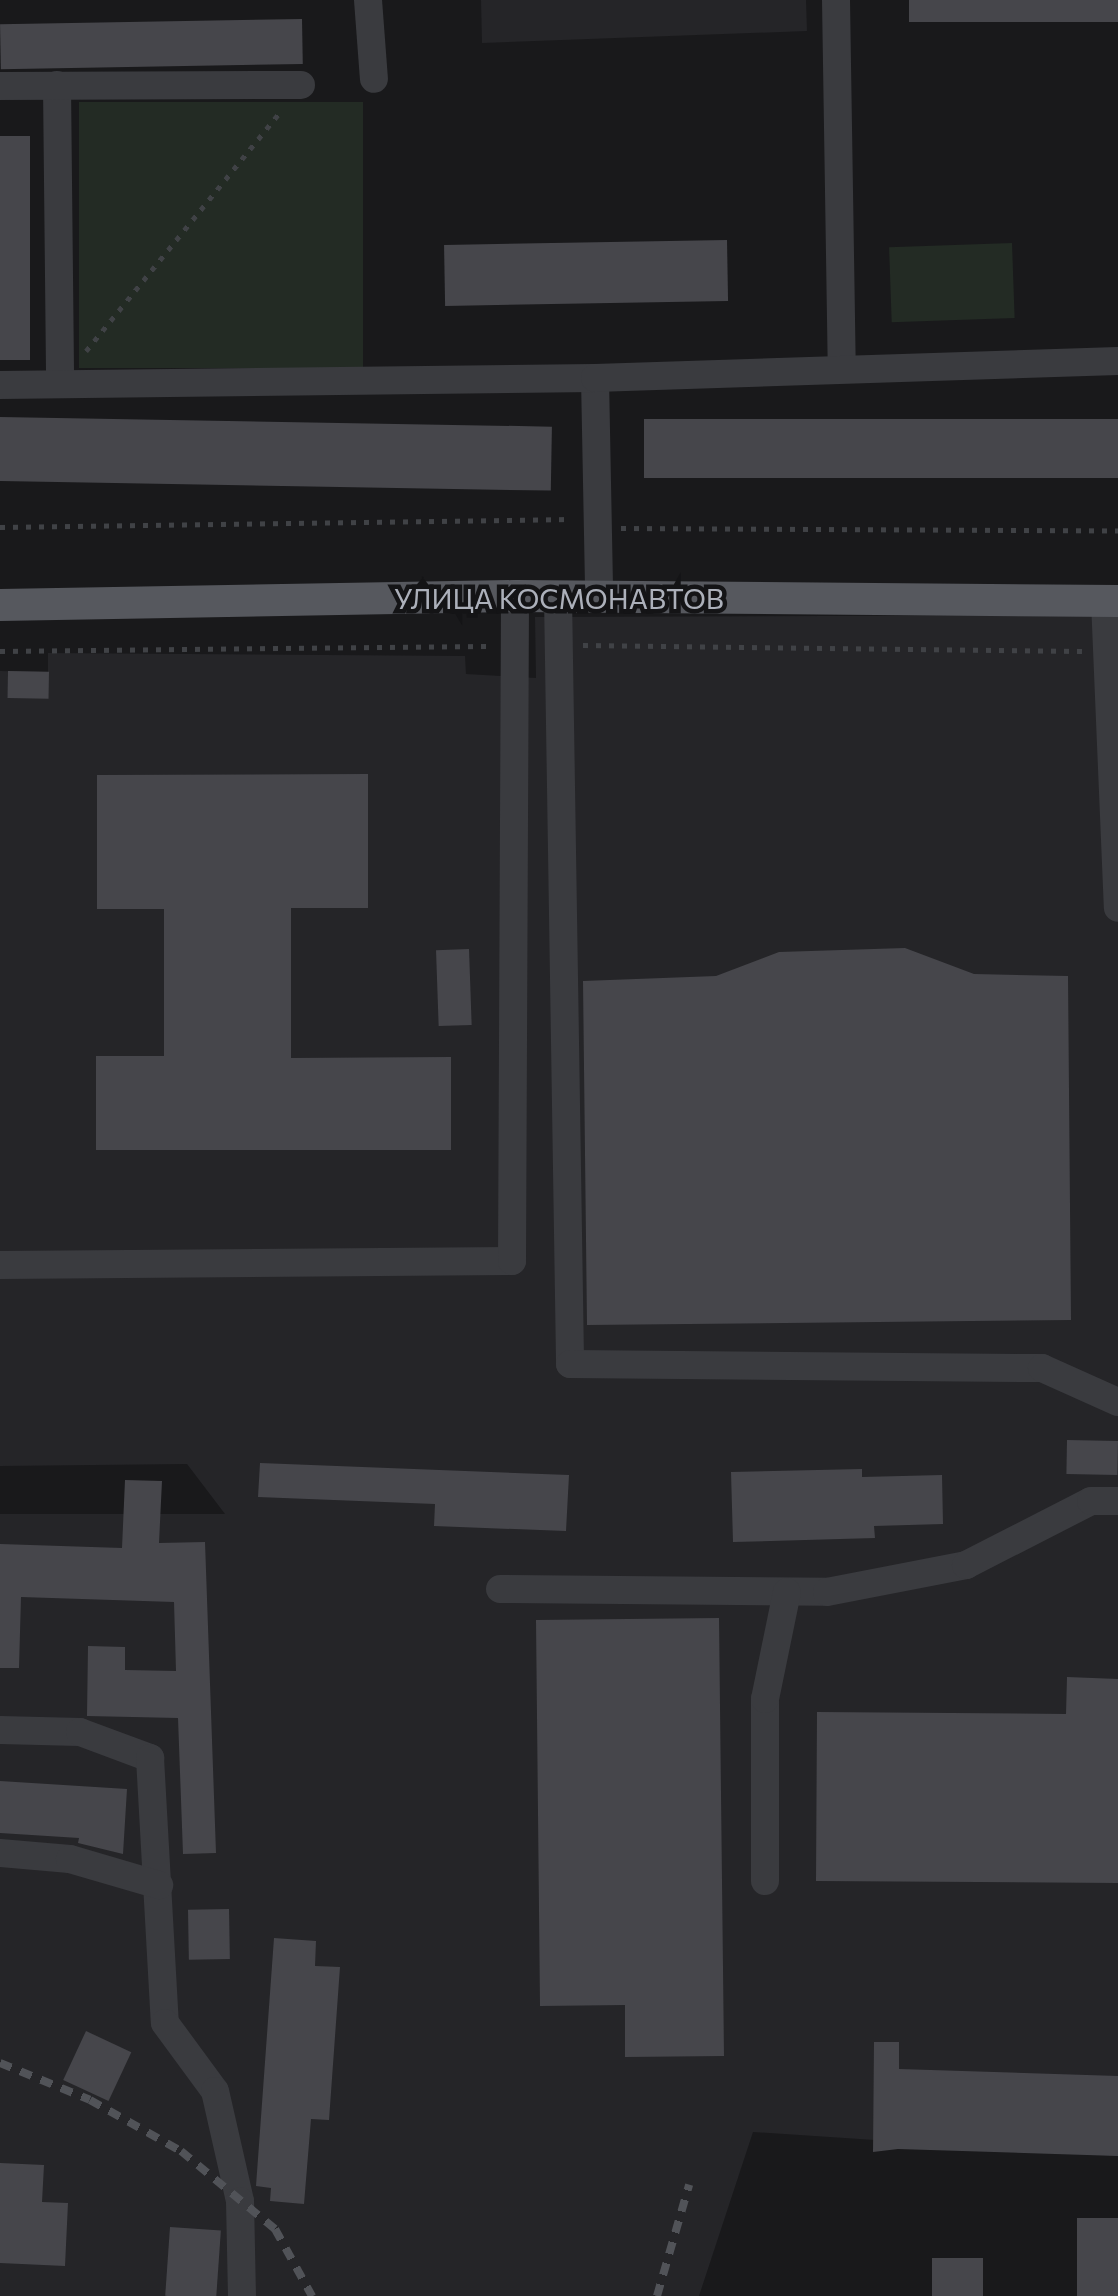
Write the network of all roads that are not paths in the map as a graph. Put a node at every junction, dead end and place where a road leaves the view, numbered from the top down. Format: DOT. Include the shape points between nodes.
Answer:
graph roads {
  1 [pos="368,0"];
  2 [pos="836,0"];
  3 [pos="374,79"];
  4 [pos="58,85"];
  5 [pos="302,85"];
  6 [pos="0,86"];
  7 [pos="1118,361"];
  8 [pos="842,368"];
  9 [pos="595,378"];
  10 [pos="60,384"];
  11 [pos="0,386"];
  12 [pos="515,596"];
  13 [pos="558,596"];
  14 [pos="598,596"];
  15 [pos="1111,601"];
  16 [pos="0,605"];
  17 [pos="1116,796"];
  18 [pos="1118,908"];
  19 [pos="0,1265"];
  20 [pos="1118,1402"];
  21 [pos="1118,1500"];
  22 [pos="500,1589"];
  23 [pos="787,1592"];
  24 [pos="0,1730"];
  25 [pos="0,1854"];
  26 [pos="766,1881"];
  27 [pos="159,1885"];
  28 [pos="242,2296"];
  1 -- 3 [label="lane"];
  2 -- 8 [label="lane"];
  4 -- 5 [label="lane"];
  4 -- 6 [label="lane"];
  4 -- 10 [label="lane"];
  7 -- 8 [label="lane"];
  8 -- 9 [label="lane"];
  9 -- 10 [label="lane"];
  9 -- 14 [label="lane"];
  10 -- 11 [label="lane"];
  12 -- 13 [label="main road, УЛИЦА КОСМОНАВТОВ"];
  12 -- 16 [label="main road, УЛИЦА КОСМОНАВТОВ"];
  12 -- 19 [label="lane" via="512,1260"];
  13 -- 14 [label="main road, УЛИЦА КОСМОНАВТОВ"];
  13 -- 20 [label="lane" via="570,1364 1042,1368"];
  14 -- 15 [label="main road, УЛИЦА КОСМОНАВТОВ"];
  15 -- 17 [label="lane" via="1107,651"];
  17 -- 18 [label="lane"];
  21 -- 23 [label="lane" via="1091,1501 966,1564 826,1592"];
  22 -- 23 [label="lane"];
  23 -- 26 [label="lane" via="765,1699"];
  24 -- 27 [label="lane" via="80,1732 150,1758"];
  25 -- 27 [label="lane" via="70,1859"];
  27 -- 28 [label="lane" via="165,2022 215,2091 240,2201"];
}
